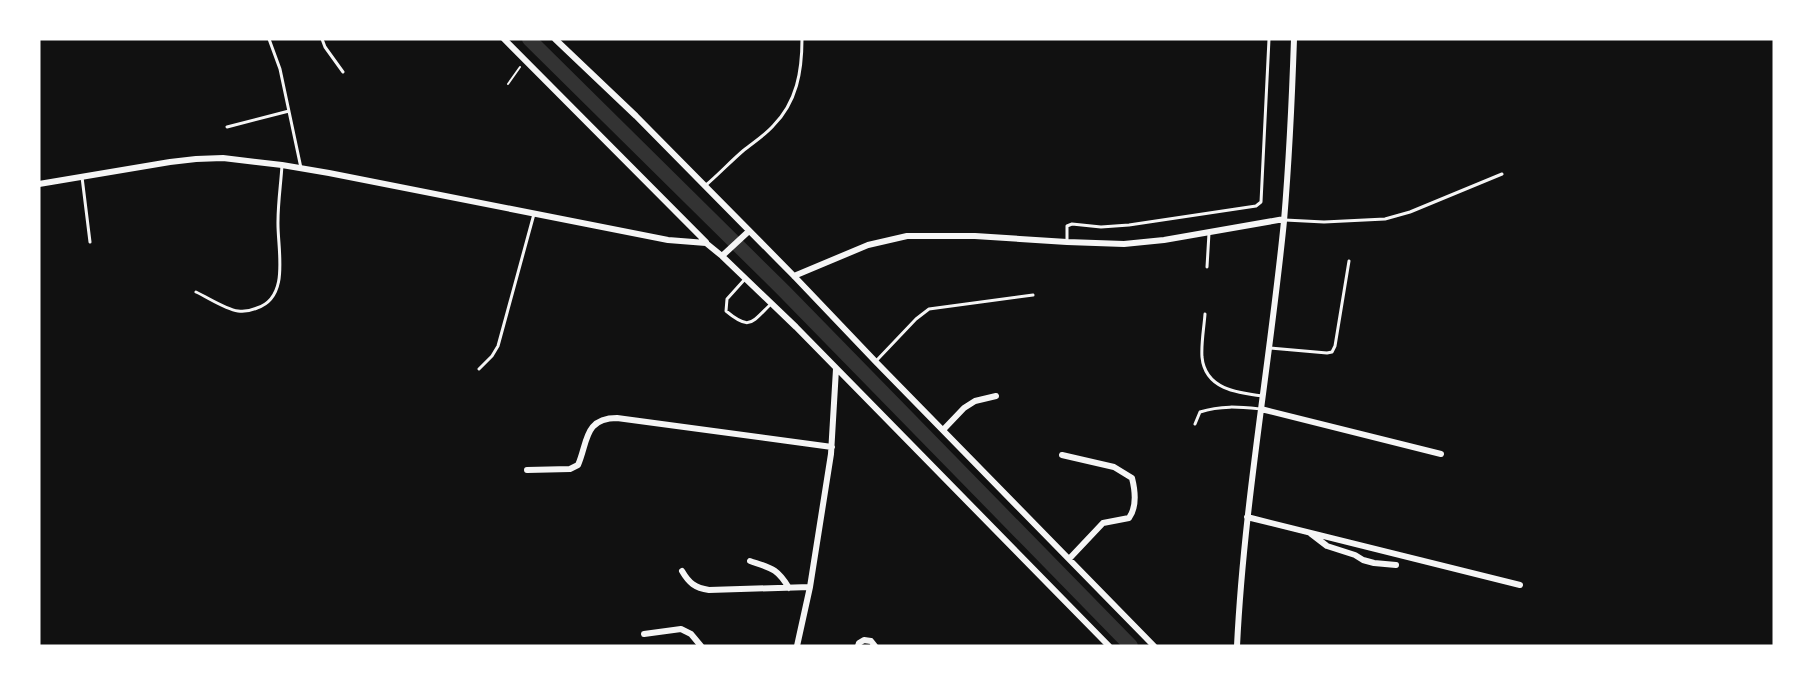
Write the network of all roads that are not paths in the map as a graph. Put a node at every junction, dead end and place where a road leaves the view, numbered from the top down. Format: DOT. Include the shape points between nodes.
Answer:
graph roads {
  1 [pos="269,39"];
  2 [pos="322,39"];
  3 [pos="504,39"];
  4 [pos="555,39"];
  5 [pos="802,39"];
  6 [pos="1269,39"];
  7 [pos="1294,39"];
  8 [pos="343,72"];
  9 [pos="289,111"];
  10 [pos="227,127"];
  11 [pos="282,165"];
  12 [pos="301,168"];
  13 [pos="1503,174"];
  14 [pos="82,177"];
  15 [pos="39,184"];
  16 [pos="705,187"];
  17 [pos="534,214"];
  18 [pos="1284,219"];
  19 [pos="748,231"];
  20 [pos="1209,233"];
  21 [pos="90,242"];
  22 [pos="1067,242"];
  23 [pos="706,243"];
  24 [pos="722,256"];
  25 [pos="1349,261"];
  26 [pos="1207,267"];
  27 [pos="794,276"];
  28 [pos="745,279"];
  29 [pos="196,292"];
  30 [pos="1032,295"];
  31 [pos="771,304"];
  32 [pos="1205,315"];
  33 [pos="1269,348"];
  34 [pos="876,362"];
  35 [pos="479,369"];
  36 [pos="836,369"];
  37 [pos="996,396"];
  38 [pos="1263,396"];
  39 [pos="1261,409"];
  40 [pos="1195,424"];
  41 [pos="943,430"];
  42 [pos="832,447"];
  43 [pos="1441,454"];
  44 [pos="1062,455"];
  45 [pos="527,470"];
  46 [pos="1247,517"];
  47 [pos="1309,532"];
  48 [pos="1070,559"];
  49 [pos="750,561"];
  50 [pos="1396,565"];
  51 [pos="682,570"];
  52 [pos="1520,585"];
  53 [pos="810,587"];
  54 [pos="789,588"];
  55 [pos="644,634"];
  56 [pos="701,646"];
  57 [pos="797,646"];
  58 [pos="858,646"];
  59 [pos="875,646"];
  60 [pos="1108,646"];
  61 [pos="1154,646"];
  62 [pos="1237,646"];
  1 -- 9 [label="lane"];
  2 -- 8 [label="lane"];
  3 -- 23 [label="street"];
  4 -- 16 [label="street"];
  5 -- 16 [label="lane" via="798,83 783,116"];
  6 -- 22 [label="lane" via="1261,202 1256,206 1129,225 1068,225"];
  7 -- 18 [label="street"];
  9 -- 10 [label="lane"];
  9 -- 12 [label="lane"];
  11 -- 12 [label="street"];
  11 -- 14 [label="street" via="196,159"];
  11 -- 29 [label="lane" via="279,279 270,300 263,306 236,311"];
  12 -- 17 [label="street"];
  13 -- 18 [label="lane" via="1385,219"];
  14 -- 15 [label="street"];
  14 -- 21 [label="lane"];
  16 -- 19 [label="street"];
  17 -- 23 [label="street" via="668,240"];
  17 -- 35 [label="lane" via="500,340"];
  18 -- 20 [label="street"];
  18 -- 33 [label="street"];
  19 -- 24 [label="street"];
  19 -- 27 [label="street"];
  20 -- 22 [label="street" via="1124,243"];
  20 -- 26 [label="lane"];
  22 -- 27 [label="street" via="907,236 868,245"];
  23 -- 24 [label="street"];
  24 -- 28 [label="street"];
  25 -- 33 [label="lane" via="1332,352"];
  27 -- 34 [label="street"];
  28 -- 31 [label="street"];
  28 -- 31 [label="lane" via="727,298 726,311 740,322 752,322"];
  30 -- 34 [label="lane" via="929,309"];
  31 -- 36 [label="street"];
  32 -- 38 [label="lane" via="1202,356 1210,379 1239,394"];
  33 -- 38 [label="street"];
  34 -- 41 [label="street"];
  36 -- 42 [label="street"];
  36 -- 60 [label="street"];
  37 -- 41 [label="street" via="964,408"];
  38 -- 39 [label="street"];
  39 -- 40 [label="lane" via="1213,407 1200,412"];
  39 -- 43 [label="street"];
  39 -- 46 [label="street"];
  41 -- 48 [label="street"];
  42 -- 45 [label="street" via="604,418 585,441 578,465 570,469"];
  42 -- 53 [label="street"];
  44 -- 48 [label="street" via="1114,467 1132,478 1134,488 1133,513 1129,518 1103,523"];
  46 -- 47 [label="street"];
  46 -- 62 [label="street"];
  47 -- 50 [label="street" via="1327,546 1363,560"];
  47 -- 52 [label="street"];
  48 -- 61 [label="street"];
  49 -- 54 [label="street" via="780,573"];
  51 -- 54 [label="street" via="697,588"];
  53 -- 54 [label="street"];
  53 -- 57 [label="street"];
  55 -- 56 [label="street" via="681,629 692,634"];
  58 -- 59 [label="street" via="864,640"];
}
